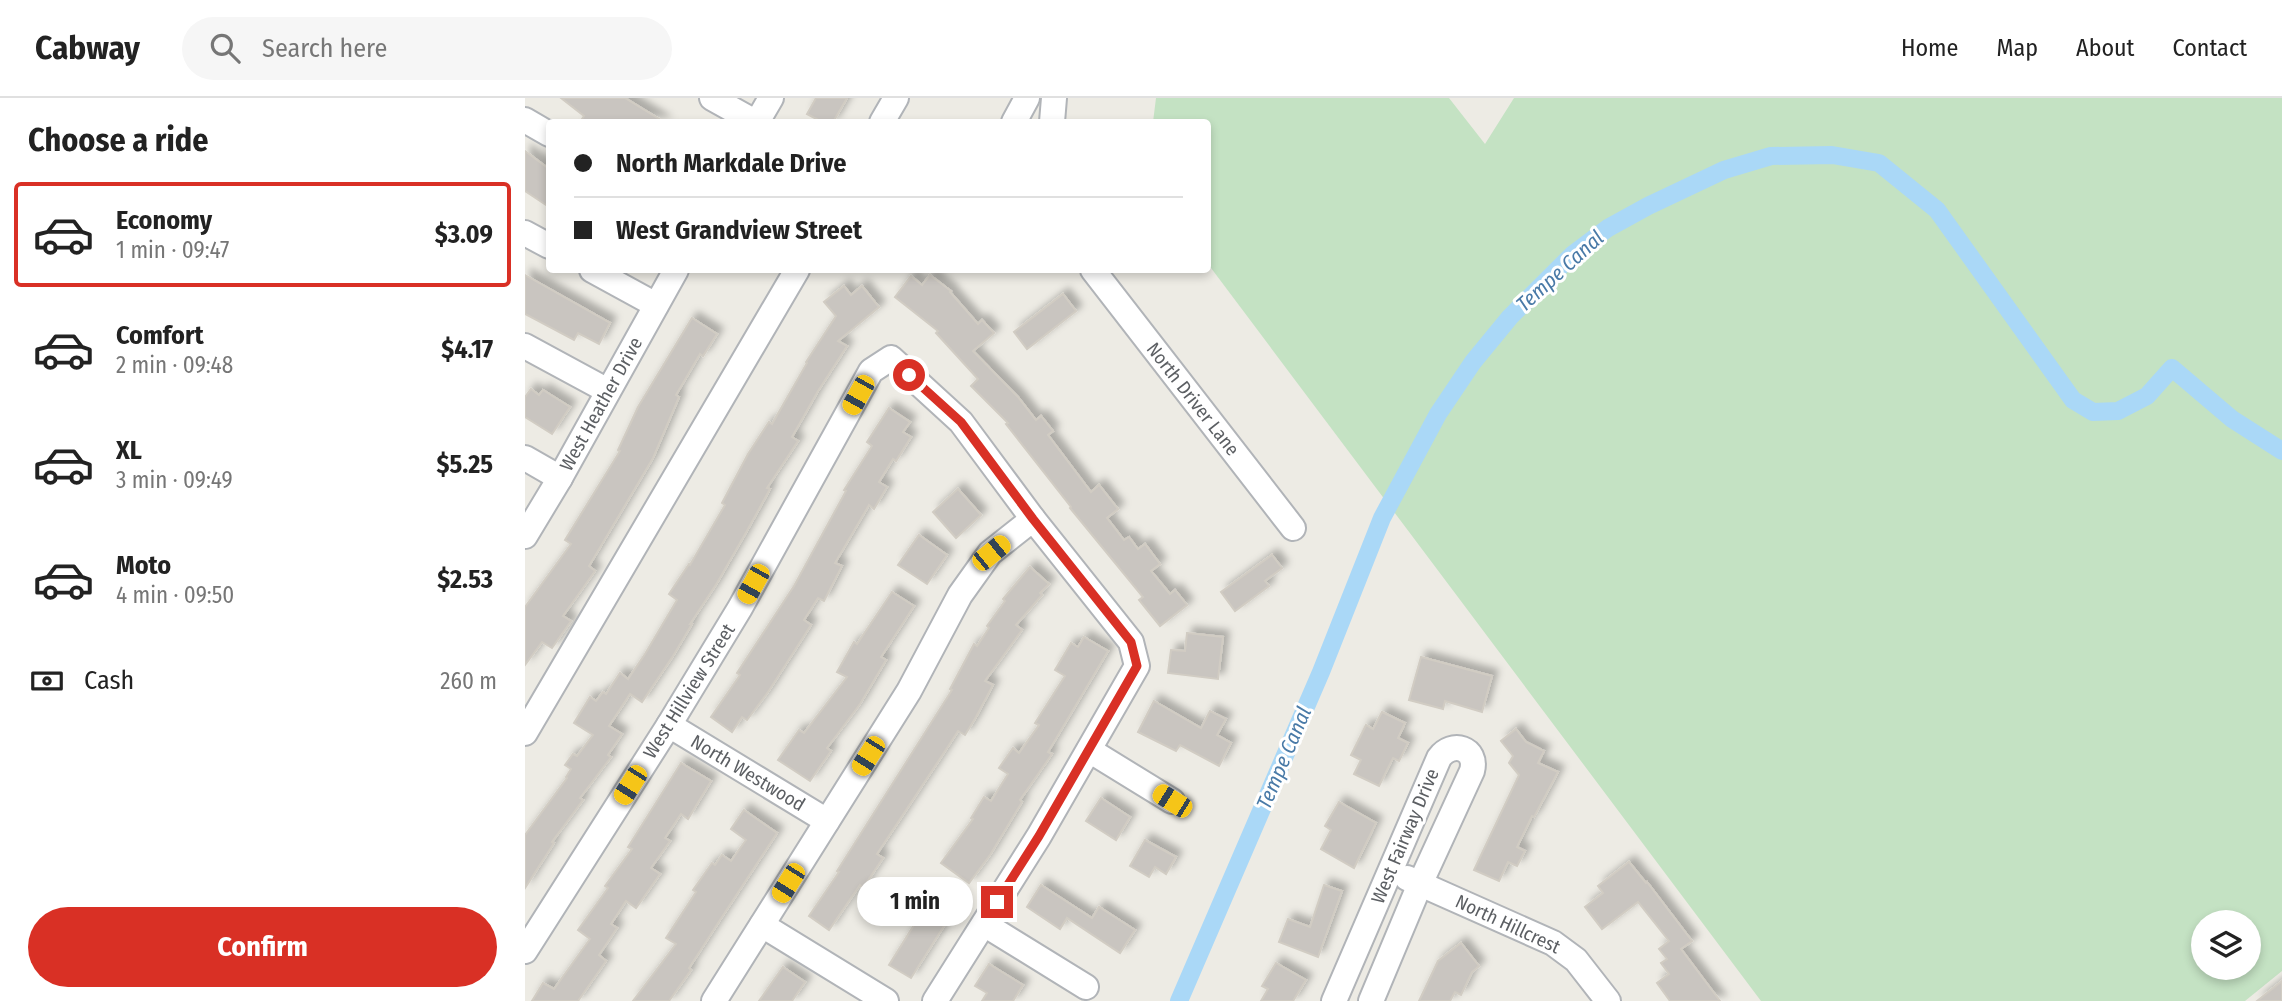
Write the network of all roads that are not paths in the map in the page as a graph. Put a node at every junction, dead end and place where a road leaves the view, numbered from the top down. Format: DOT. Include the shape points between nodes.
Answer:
graph roads {
  1 [pos="712,98"];
  2 [pos="771,98"];
  3 [pos="896,98"];
  4 [pos="1027,98"];
  5 [pos="1054,98"];
  6 [pos="750,119"];
  7 [pos="758,119"];
  8 [pos="884,119"];
  9 [pos="1016,119"];
  10 [pos="1052,119"];
  11 [pos="525,120"];
  12 [pos="546,132"];
  13 [pos="525,233"];
  14 [pos="546,244"];
  15 [pos="598,273"];
  16 [pos="673,273"];
  17 [pos="795,273"];
  18 [pos="1095,273"];
  19 [pos="656,304"];
  20 [pos="525,346"];
  21 [pos="608,391"];
  22 [pos="525,458"];
  23 [pos="560,478"];
  24 [pos="1033,519"];
  25 [pos="1293,528"];
  26 [pos="525,536"];
  27 [pos="669,725"];
  28 [pos="525,733"];
  29 [pos="1089,750"];
  30 [pos="1172,801"];
  31 [pos="827,821"];
  32 [pos="1391,870"];
  33 [pos="1420,884"];
  34 [pos="983,924"];
  35 [pos="762,925"];
  36 [pos="525,951"];
  37 [pos="1086,987"];
  38 [pos="714,1001"];
  39 [pos="886,1001"];
  40 [pos="935,1001"];
  41 [pos="1334,1001"];
  42 [pos="1370,1001"];
  43 [pos="1608,1001"];
  1 -- 6 [label="street"];
  2 -- 7 [label="street"];
  3 -- 8 [label="street"];
  4 -- 9 [label="street"];
  5 -- 10 [label="street"];
  11 -- 12 [label="street"];
  13 -- 14 [label="street"];
  15 -- 19 [label="street"];
  16 -- 19 [label="street, West Heather Drive"];
  17 -- 28 [label="street"];
  18 -- 25 [label="street, North Driver Lane"];
  19 -- 21 [label="street, West Heather Drive"];
  20 -- 21 [label="street"];
  21 -- 23 [label="street, West Heather Drive"];
  22 -- 23 [label="street"];
  23 -- 26 [label="street, West Heather Drive"];
  24 -- 27 [label="street, West Hillview Street" via="961,422 891,358 871,371 740,608"];
  24 -- 29 [label="street" via="1131,642 1137,666"];
  24 -- 31 [label="street" via="991,553 960,595 909,691"];
  27 -- 31 [label="street, North Westwood"];
  27 -- 36 [label="street, West Hillview Street"];
  29 -- 30 [label="street"];
  29 -- 34 [label="street"];
  31 -- 35 [label="street"];
  32 -- 33 [label="street, North Hillcrest"];
  32 -- 33 [label="street, West Fairway Drive" via="1439,758 1450,748 1463,749 1474,764 1472,771"];
  32 -- 41 [label="street, West Fairway Drive"];
  33 -- 42 [label="street, West Fairway Drive"];
  33 -- 43 [label="street, North Hillcrest" via="1553,943 1576,960"];
  34 -- 37 [label="street"];
  34 -- 40 [label="street"];
  35 -- 38 [label="street"];
  35 -- 39 [label="street"];
}
